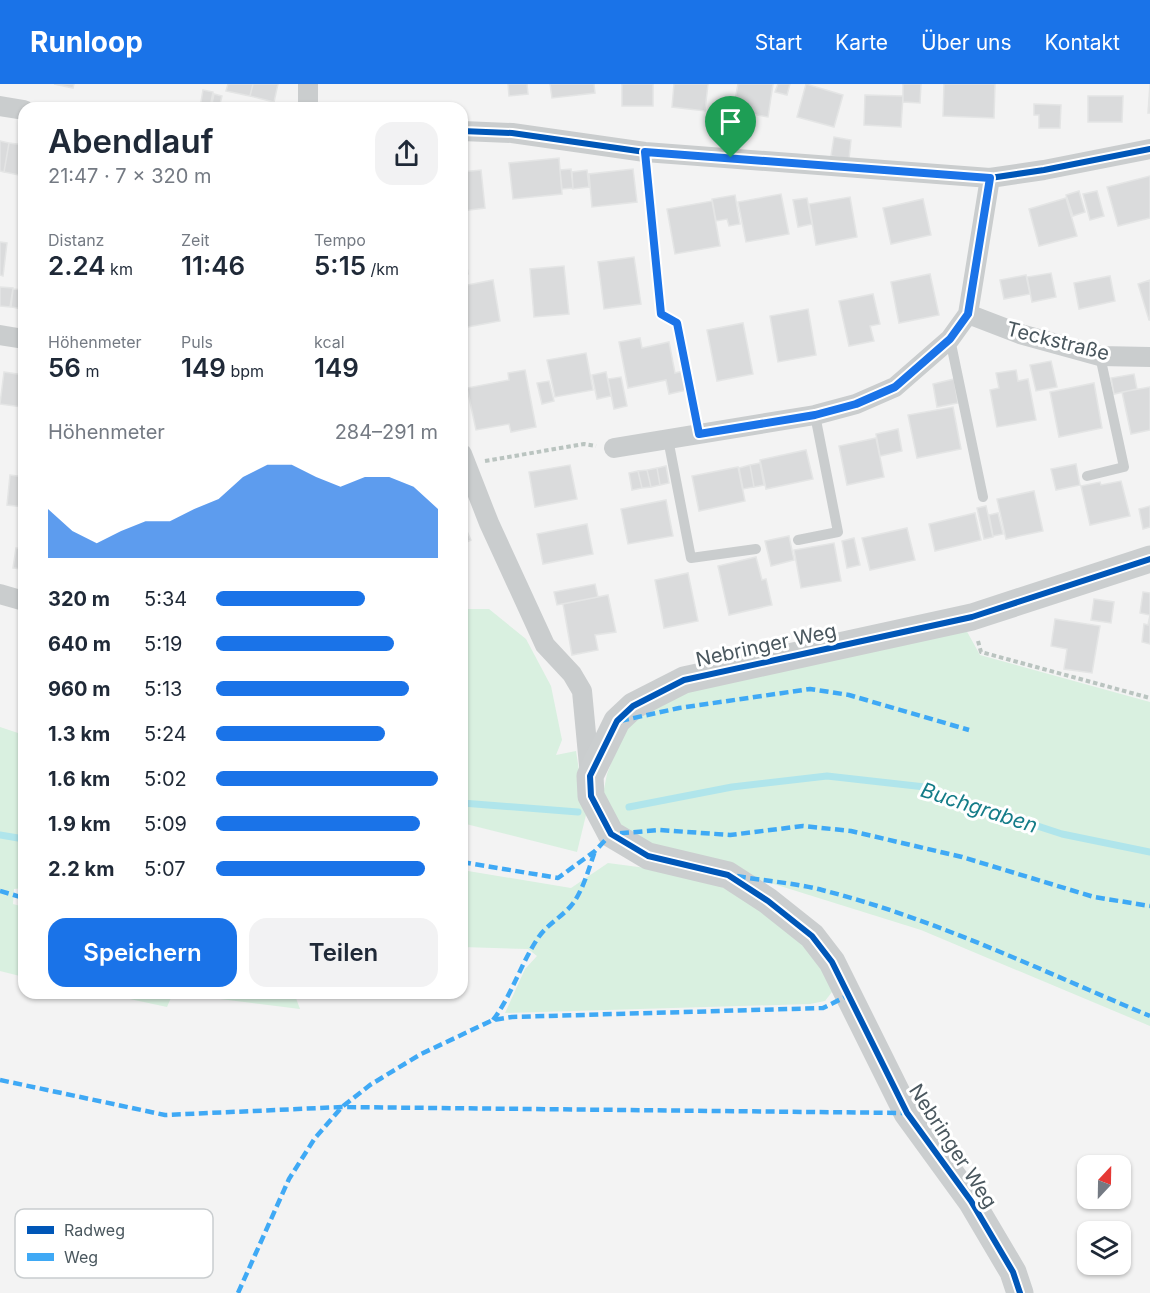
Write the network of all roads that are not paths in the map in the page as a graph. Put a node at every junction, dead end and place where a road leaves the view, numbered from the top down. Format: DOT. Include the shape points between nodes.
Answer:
graph roads {
  1 [pos="308,84"];
  2 [pos="308,102"];
  3 [pos="0,106"];
  4 [pos="18,109"];
  5 [pos="468,131"];
  6 [pos="1150,149"];
  7 [pos="990,178"];
  8 [pos="968,314"];
  9 [pos="0,335"];
  10 [pos="18,338"];
  11 [pos="950,339"];
  12 [pos="1100,356"];
  13 [pos="1150,357"];
  14 [pos="815,415"];
  15 [pos="668,439"];
  16 [pos="614,448"];
  17 [pos="468,469"];
  18 [pos="1087,476"];
  19 [pos="983,497"];
  20 [pos="798,540"];
  21 [pos="756,549"];
  22 [pos="1150,559"];
  23 [pos="0,594"];
  24 [pos="18,599"];
  25 [pos="590,776"];
  26 [pos="1020,1293"];
  1 -- 2 [label="street"];
  3 -- 4 [label="street"];
  5 -- 7 [label="street" via="512,133 645,152"];
  6 -- 7 [label="street"];
  7 -- 8 [label="street"];
  8 -- 11 [label="street"];
  8 -- 12 [label="street, Teckstraße" via="1020,334"];
  9 -- 10 [label="street"];
  11 -- 14 [label="street" via="895,387 856,404"];
  11 -- 19 [label="lane"];
  12 -- 13 [label="street, Teckstraße"];
  12 -- 18 [label="lane" via="1124,467"];
  14 -- 15 [label="street"];
  14 -- 20 [label="lane" via="838,532"];
  15 -- 16 [label="street"];
  15 -- 21 [label="lane" via="691,558"];
  17 -- 25 [label="street" via="544,645 572,674 582,691"];
  22 -- 25 [label="street, Nebringer Weg" via="972,616 684,680 633,706 617,721"];
  23 -- 24 [label="street"];
  25 -- 26 [label="street, Nebringer Weg" via="591,796 611,834 648,856 728,875 812,936 832,962 907,1113 971,1201 1013,1272"];
}
